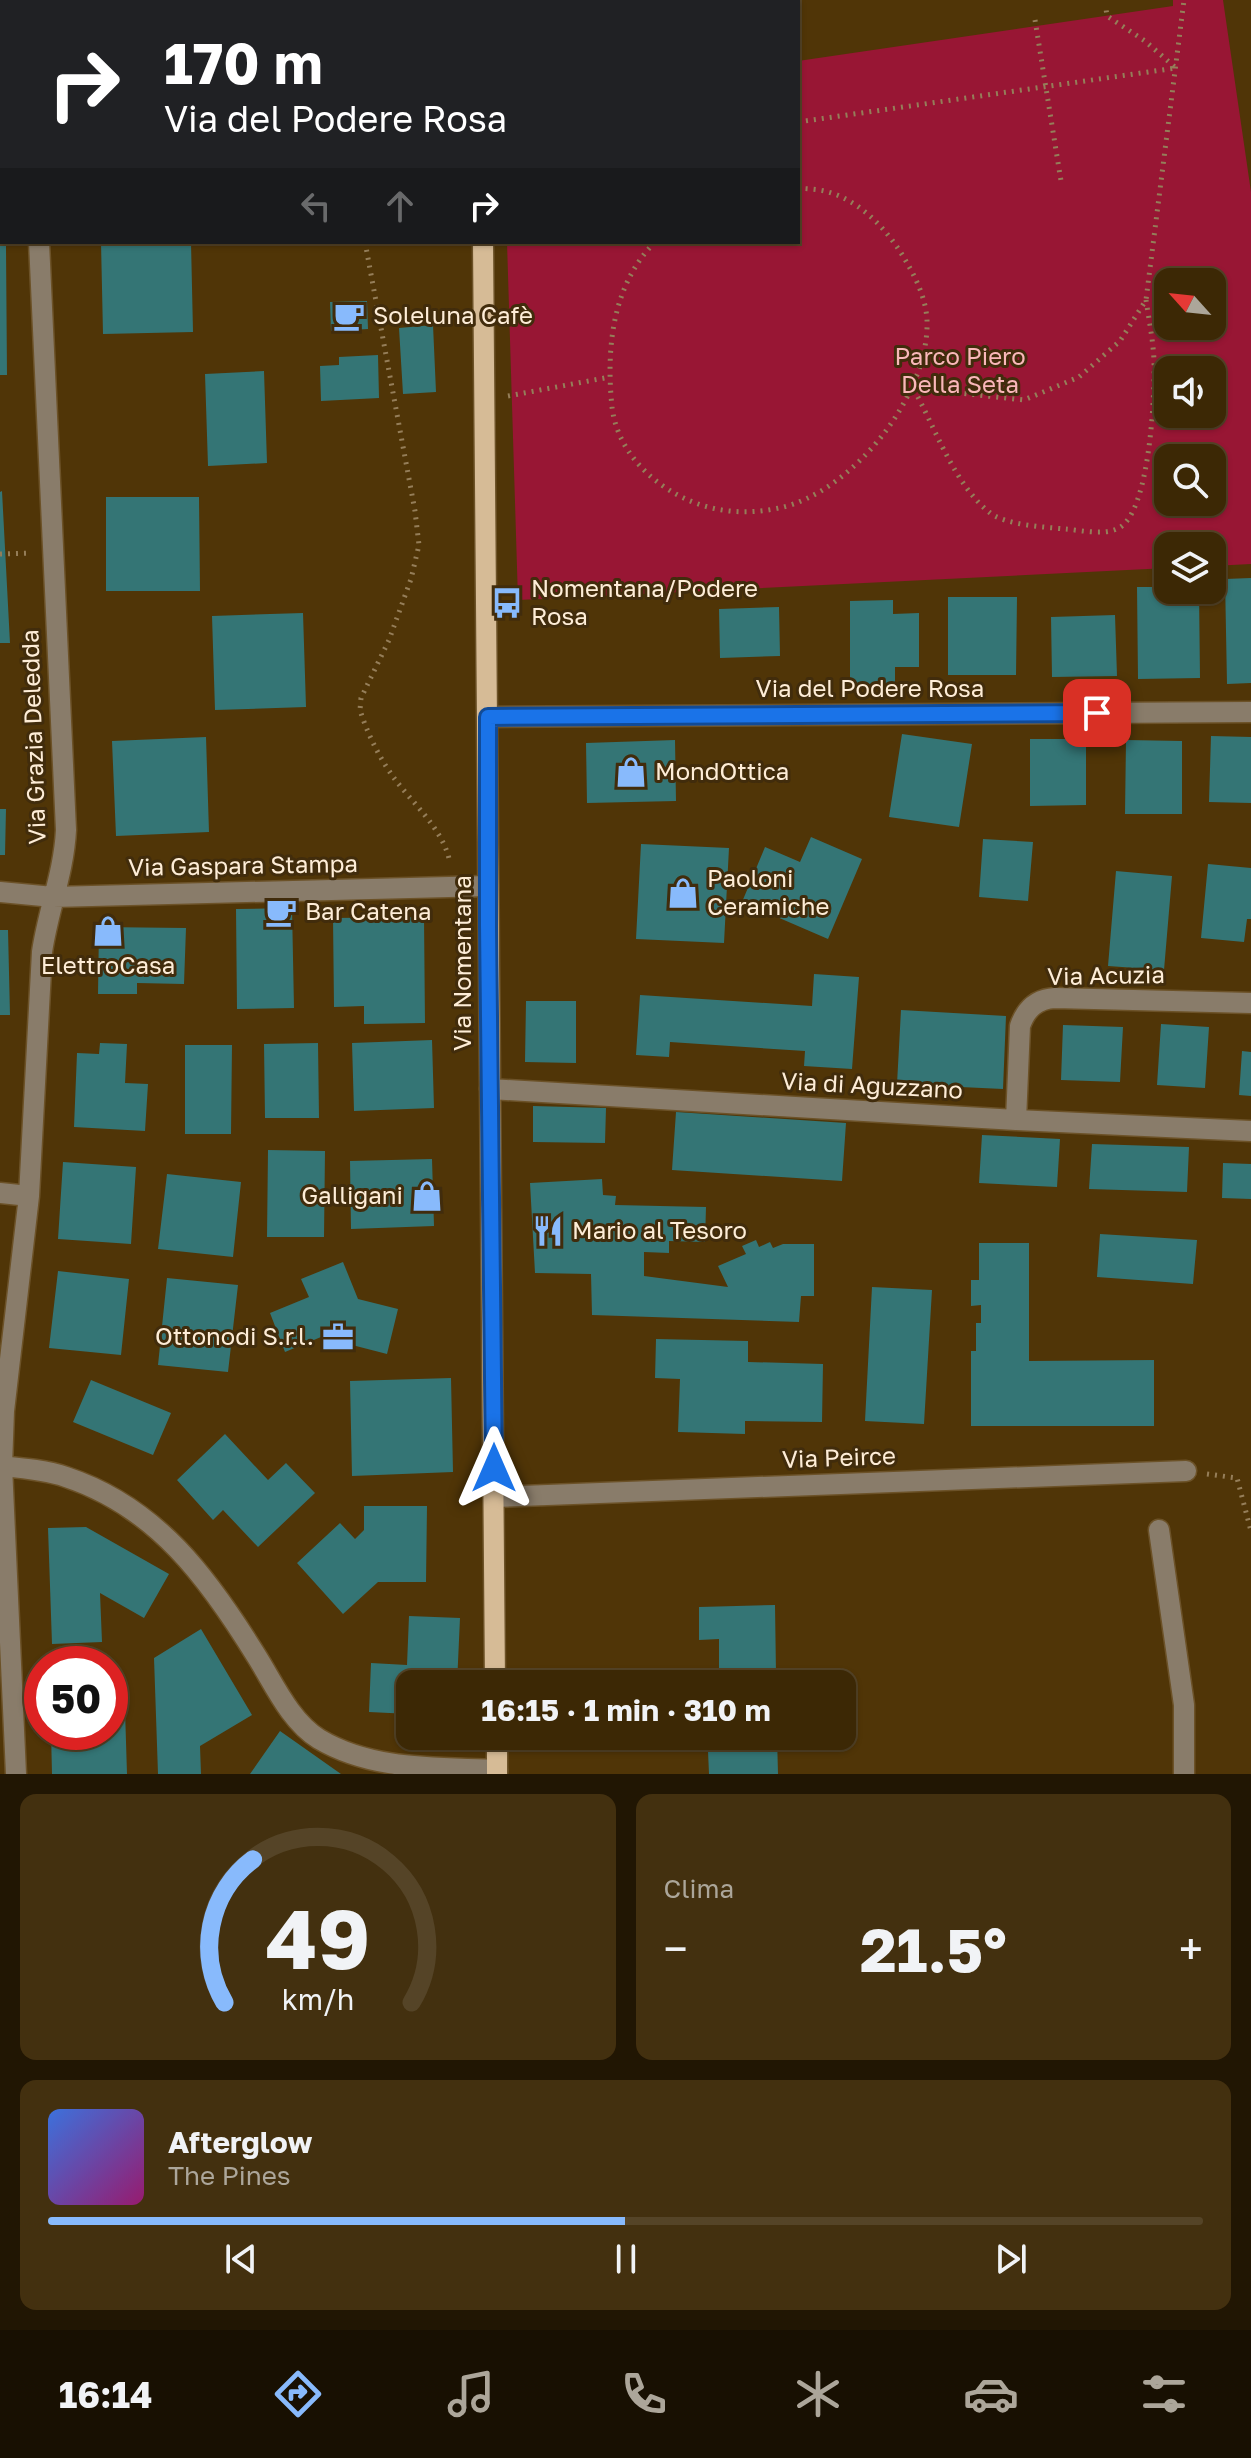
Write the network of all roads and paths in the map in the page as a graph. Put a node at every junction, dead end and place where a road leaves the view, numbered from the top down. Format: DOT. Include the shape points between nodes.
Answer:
graph roads {
  1 [pos="1184,0"];
  2 [pos="1106,9"];
  3 [pos="1035,20"];
  4 [pos="1176,68"];
  5 [pos="1046,86"];
  6 [pos="800,122"];
  7 [pos="1061,181"];
  8 [pos="800,188"];
  9 [pos="39,244"];
  10 [pos="365,244"];
  11 [pos="483,244"];
  12 [pos="653,244"];
  13 [pos="1146,300"];
  14 [pos="610,377"];
  15 [pos="913,388"];
  16 [pos="486,399"];
  17 [pos="1251,712"];
  18 [pos="488,717"];
  19 [pos="488,886"];
  20 [pos="454,887"];
  21 [pos="0,892"];
  22 [pos="53,897"];
  23 [pos="1251,1003"];
  24 [pos="490,1089"];
  25 [pos="1016,1120"];
  26 [pos="1251,1131"];
  27 [pos="0,1193"];
  28 [pos="29,1196"];
  29 [pos="1,1466"];
  30 [pos="1186,1471"];
  31 [pos="494,1497"];
  32 [pos="1159,1530"];
  33 [pos="1251,1531"];
  34 [pos="495,1670"];
  35 [pos="7,1730"];
  36 [pos="497,1750"];
  37 [pos="497,1772"];
  38 [pos="16,1774"];
  39 [pos="1184,1774"];
  1 -- 4 [label="path"];
  2 -- 4 [label="path" via="1107,16"];
  3 -- 5 [label="path"];
  4 -- 5 [label="path"];
  4 -- 13 [label="path"];
  5 -- 6 [label="path"];
  5 -- 7 [label="path"];
  8 -- 15 [label="path" via="829,192 866,212 897,244 919,284 927,319 923,361"];
  9 -- 22 [label="street, Via Grazia Deledda" via="66,813"];
  10 -- 20 [label="path" via="419,545 360,710 391,775 447,848"];
  11 -- 16 [label="main road, Via Nomentana"];
  12 -- 14 [label="path" via="620,299 611,336"];
  13 -- 15 [label="path" via="1120,341 1079,377 1024,400"];
  13 -- 15 [label="path" via="1154,413 1140,493 1119,528 1061,529 990,514 948,459"];
  14 -- 15 [label="path" via="613,412 636,462 695,504 745,512 780,508 814,494 847,471 889,429"];
  14 -- 16 [label="path"];
  16 -- 18 [label="main road, Via Nomentana"];
  17 -- 18 [label="street, Via del Podere Rosa"];
  18 -- 19 [label="main road, Via Nomentana"];
  19 -- 20 [label="street, Via Gaspara Stampa"];
  19 -- 24 [label="main road, Via Nomentana"];
  20 -- 22 [label="street, Via Gaspara Stampa"];
  21 -- 22 [label="street, Via Gaspara Stampa"];
  22 -- 28 [label="street, Via Grazia Deledda" via="42,952"];
  23 -- 25 [label="street, Via Acuzia" via="1055,998 1037,1002 1020,1026"];
  24 -- 25 [label="street, Via di Aguzzano"];
  24 -- 31 [label="main road, Via Nomentana"];
  25 -- 26 [label="street, Via di Aguzzano"];
  27 -- 28 [label="street"];
  28 -- 29 [label="street, Via Grazia Deledda"];
  29 -- 35 [label="street, Via Grazia Deledda"];
  29 -- 37 [label="street" via="63,1476 92,1487 162,1534 206,1580 291,1711 316,1737 384,1763"];
  30 -- 31 [label="street, Via Peirce"];
  30 -- 33 [label="path" via="1237,1478"];
  31 -- 34 [label="main road, Via Nomentana"];
  32 -- 39 [label="street" via="1184,1705"];
  35 -- 38 [label="street, Via Grazia Deledda"];
  36 -- 37 [label="main road"];
}
